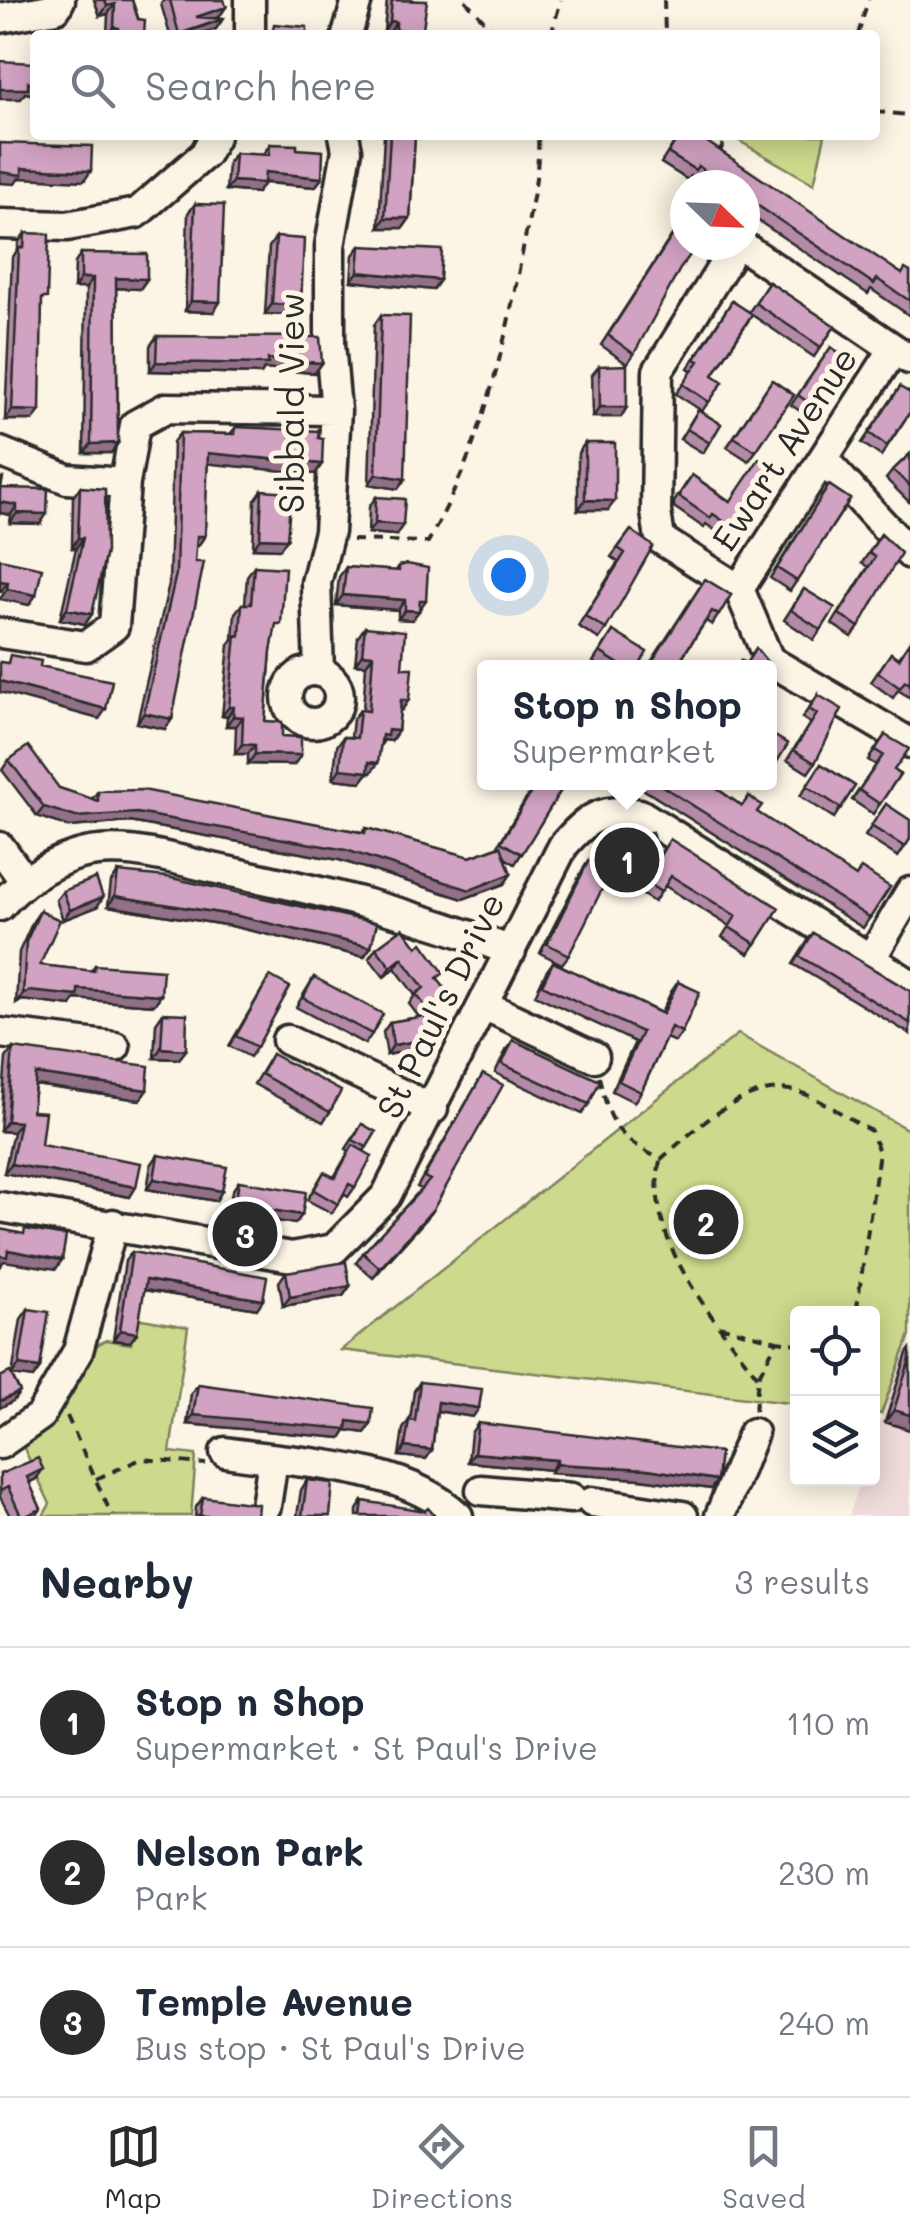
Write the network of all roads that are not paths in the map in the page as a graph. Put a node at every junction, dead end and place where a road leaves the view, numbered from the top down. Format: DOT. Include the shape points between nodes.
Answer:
graph roads {
  1 [pos="250,0"];
  2 [pos="357,0"];
  3 [pos="58,4"];
  4 [pos="0,18"];
  5 [pos="250,30"];
  6 [pos="348,30"];
  7 [pos="212,140"];
  8 [pos="345,140"];
  9 [pos="0,224"];
  10 [pos="729,260"];
  11 [pos="747,260"];
  12 [pos="902,355"];
  13 [pos="336,410"];
  14 [pos="0,452"];
  15 [pos="822,459"];
  16 [pos="125,483"];
  17 [pos="910,554"];
  18 [pos="739,589"];
  19 [pos="0,633"];
  20 [pos="770,660"];
  21 [pos="777,664"];
  22 [pos="318,672"];
  23 [pos="910,743"];
  24 [pos="0,847"];
  25 [pos="23,879"];
  26 [pos="910,892"];
  27 [pos="0,906"];
  28 [pos="511,950"];
  29 [pos="870,960"];
  30 [pos="910,984"];
  31 [pos="484,1005"];
  32 [pos="0,1033"];
  33 [pos="286,1040"];
  34 [pos="115,1047"];
  35 [pos="594,1057"];
  36 [pos="434,1109"];
  37 [pos="0,1207"];
  38 [pos="113,1224"];
  39 [pos="753,1433"];
  40 [pos="0,1444"];
  41 [pos="225,1452"];
  42 [pos="273,1460"];
  43 [pos="481,1490"];
  44 [pos="512,1504"];
  45 [pos="266,1506"];
  46 [pos="458,1516"];
  47 [pos="683,1516"];
  48 [pos="720,1516"];
  1 -- 5 [label="street"];
  2 -- 6 [label="street"];
  3 -- 4 [label="street"];
  7 -- 9 [label="street" via="137,213 67,226"];
  8 -- 13 [label="street, Sibbald View" via="330,246"];
  10 -- 18 [label="street" via="658,370 656,512 660,538"];
  11 -- 12 [label="street"];
  12 -- 15 [label="street, Ewart Avenue"];
  13 -- 16 [label="street" via="166,408 135,425"];
  13 -- 22 [label="street, Sibbald View" via="329,532 316,583"];
  14 -- 16 [label="street" via="67,480"];
  15 -- 17 [label="street"];
  15 -- 18 [label="street, Ewart Avenue"];
  16 -- 19 [label="street" via="114,626 86,646"];
  18 -- 20 [label="street"];
  21 -- 23 [label="street"];
  24 -- 25 [label="street"];
  25 -- 27 [label="street"];
  25 -- 28 [label="street" via="76,855 126,850 322,890"];
  26 -- 29 [label="street"];
  28 -- 29 [label="street, St Paul's Drive" via="564,846 587,818 618,810 664,828"];
  28 -- 31 [label="street, St Paul's Drive"];
  29 -- 30 [label="street, St Paul's Drive"];
  31 -- 35 [label="street"];
  31 -- 36 [label="street, St Paul's Drive"];
  32 -- 34 [label="street"];
  33 -- 36 [label="street"];
  36 -- 38 [label="street, St Paul's Drive" via="386,1196 334,1249 292,1257"];
  37 -- 38 [label="street, St Paul's Drive"];
  38 -- 40 [label="street" via="78,1351 40,1416"];
  39 -- 48 [label="street"];
  41 -- 42 [label="street"];
  42 -- 45 [label="street"];
  42 -- 46 [label="street" via="421,1490"];
  43 -- 44 [label="street"];
  44 -- 47 [label="street" via="581,1500"];
}
